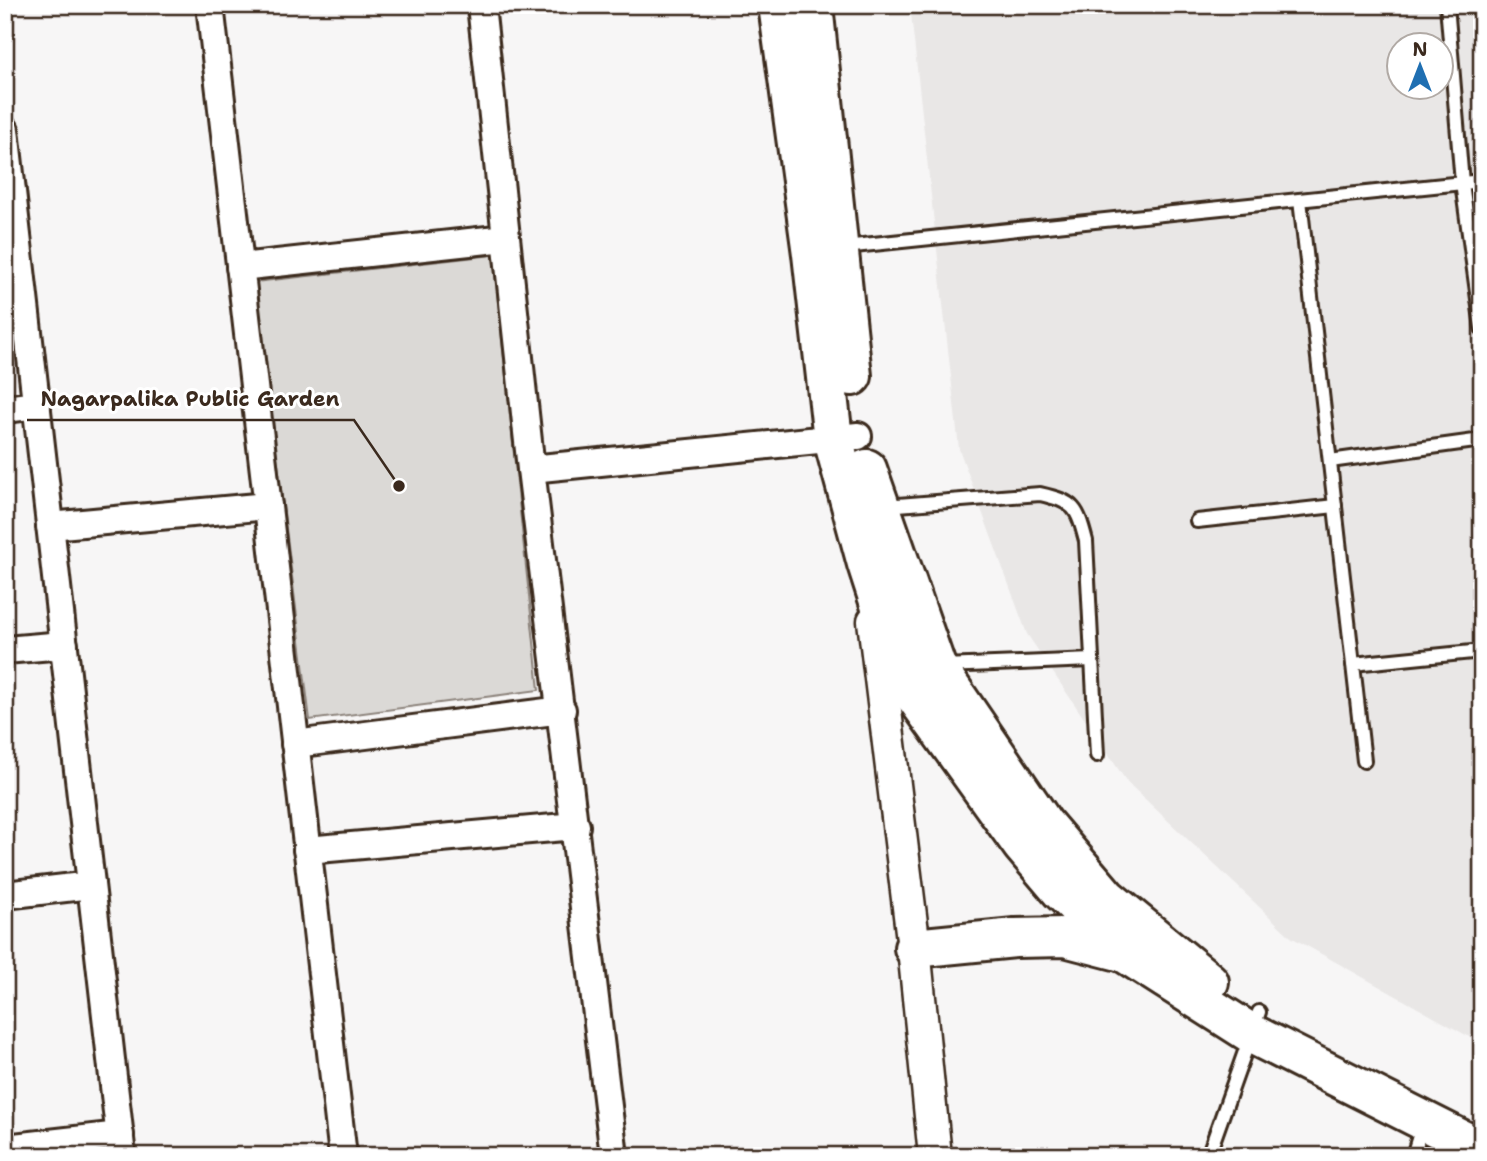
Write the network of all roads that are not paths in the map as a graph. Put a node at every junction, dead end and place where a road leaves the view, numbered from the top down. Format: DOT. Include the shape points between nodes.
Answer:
graph roads {
  1 [pos="210,5"];
  2 [pos="481,5"];
  3 [pos="778,5"];
  4 [pos="813,5"];
  5 [pos="1447,5"];
  6 [pos="5,130"];
  7 [pos="7,161"];
  8 [pos="1482,181"];
  9 [pos="1462,183"];
  10 [pos="1300,200"];
  11 [pos="506,238"];
  12 [pos="840,248"];
  13 [pos="240,267"];
  14 [pos="1482,328"];
  15 [pos="37,405"];
  16 [pos="5,409"];
  17 [pos="845,438"];
  18 [pos="1482,440"];
  19 [pos="1329,461"];
  20 [pos="531,470"];
  21 [pos="268,506"];
  22 [pos="878,506"];
  23 [pos="1335,506"];
  24 [pos="1197,521"];
  25 [pos="50,526"];
  26 [pos="867,564"];
  27 [pos="64,645"];
  28 [pos="5,650"];
  29 [pos="1482,651"];
  30 [pos="1092,660"];
  31 [pos="1353,664"];
  32 [pos="936,666"];
  33 [pos="562,710"];
  34 [pos="295,744"];
  35 [pos="1097,755"];
  36 [pos="1364,761"];
  37 [pos="576,826"];
  38 [pos="307,850"];
  39 [pos="92,886"];
  40 [pos="5,895"];
  41 [pos="914,948"];
  42 [pos="1125,953"];
  43 [pos="1255,1023"];
  44 [pos="1421,1128"];
  45 [pos="1482,1131"];
  46 [pos="121,1146"];
  47 [pos="5,1148"];
  48 [pos="1482,1150"];
  49 [pos="343,1156"];
  50 [pos="614,1156"];
  51 [pos="935,1156"];
  52 [pos="1208,1156"];
  1 -- 13 [label="street"];
  2 -- 11 [label="street"];
  3 -- 17 [label="main road" via="812,254"];
  4 -- 12 [label="main road"];
  5 -- 9 [label="lane"];
  6 -- 7 [label="street"];
  7 -- 15 [label="street"];
  8 -- 9 [label="lane"];
  9 -- 10 [label="lane"];
  9 -- 14 [label="lane"];
  10 -- 12 [label="lane"];
  10 -- 19 [label="lane"];
  11 -- 13 [label="street"];
  11 -- 20 [label="street"];
  12 -- 17 [label="main road"];
  13 -- 21 [label="street"];
  15 -- 16 [label="street"];
  15 -- 25 [label="street"];
  17 -- 20 [label="street"];
  17 -- 22 [label="main road"];
  17 -- 26 [label="main road"];
  18 -- 19 [label="lane"];
  19 -- 23 [label="lane"];
  20 -- 33 [label="street"];
  21 -- 25 [label="street"];
  21 -- 34 [label="street"];
  22 -- 30 [label="lane" via="1040,494 1059,498 1078,511 1086,541"];
  22 -- 32 [label="main road"];
  23 -- 24 [label="lane"];
  23 -- 31 [label="lane"];
  25 -- 27 [label="street"];
  26 -- 41 [label="street"];
  26 -- 42 [label="main road" via="905,682 1022,845 1061,891"];
  27 -- 28 [label="street"];
  27 -- 39 [label="street"];
  29 -- 31 [label="lane"];
  30 -- 32 [label="lane"];
  30 -- 35 [label="lane"];
  31 -- 36 [label="lane"];
  32 -- 43 [label="main road" via="1043,823 1107,898"];
  33 -- 34 [label="street"];
  33 -- 37 [label="street"];
  34 -- 38 [label="street"];
  37 -- 38 [label="street"];
  37 -- 50 [label="street"];
  38 -- 49 [label="street"];
  39 -- 40 [label="street"];
  39 -- 46 [label="street"];
  41 -- 42 [label="main road" via="1065,937"];
  41 -- 51 [label="street"];
  42 -- 43 [label="main road"];
  43 -- 44 [label="main road"];
  43 -- 52 [label="lane"];
  44 -- 45 [label="main road"];
  44 -- 48 [label="main road"];
  46 -- 47 [label="street"];
}
